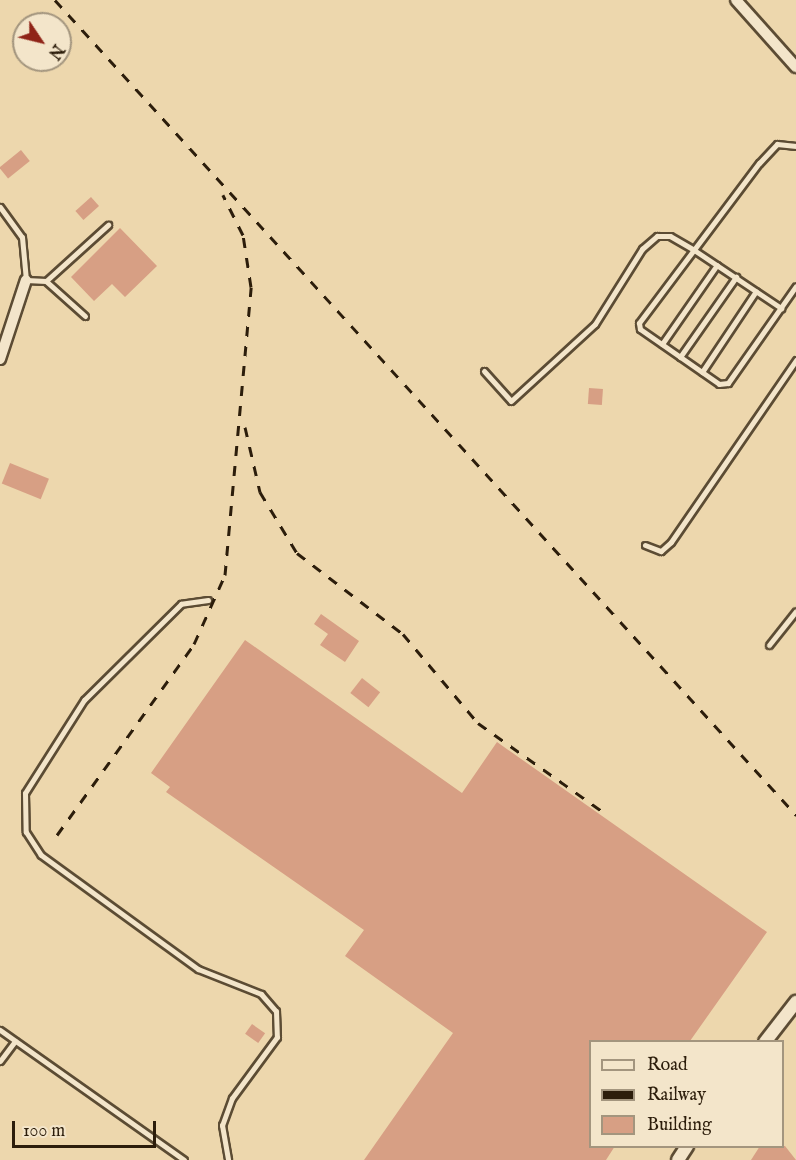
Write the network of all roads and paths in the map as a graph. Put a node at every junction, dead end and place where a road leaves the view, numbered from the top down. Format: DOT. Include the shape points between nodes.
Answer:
graph roads {
  1 [pos="736,0"];
  2 [pos="796,67"];
  3 [pos="796,147"];
  4 [pos="0,207"];
  5 [pos="108,225"];
  6 [pos="694,250"];
  7 [pos="717,265"];
  8 [pos="736,278"];
  9 [pos="26,280"];
  10 [pos="46,281"];
  11 [pos="796,286"];
  12 [pos="756,291"];
  13 [pos="781,309"];
  14 [pos="85,316"];
  15 [pos="662,344"];
  16 [pos="680,357"];
  17 [pos="0,359"];
  18 [pos="796,360"];
  19 [pos="484,371"];
  20 [pos="702,372"];
  21 [pos="645,545"];
  22 [pos="207,600"];
  23 [pos="796,610"];
  24 [pos="769,645"];
  25 [pos="796,1002"];
  26 [pos="0,1030"];
  27 [pos="766,1040"];
  28 [pos="15,1041"];
  29 [pos="0,1061"];
  30 [pos="184,1160"];
  31 [pos="228,1160"];
  1 -- 2 [label="street"];
  3 -- 6 [label="lane" via="777,144"];
  4 -- 9 [label="lane" via="21,237"];
  5 -- 10 [label="lane"];
  6 -- 7 [label="lane"];
  6 -- 15 [label="lane" via="639,322"];
  6 -- 19 [label="lane" via="670,237 657,236 642,249 595,324 511,401"];
  7 -- 8 [label="lane"];
  7 -- 15 [label="lane"];
  8 -- 12 [label="lane"];
  8 -- 16 [label="lane"];
  9 -- 10 [label="lane"];
  9 -- 17 [label="street"];
  10 -- 14 [label="lane"];
  11 -- 13 [label="lane"];
  12 -- 13 [label="lane"];
  12 -- 20 [label="lane"];
  13 -- 20 [label="lane" via="728,383 719,384"];
  15 -- 16 [label="lane"];
  16 -- 20 [label="lane"];
  18 -- 21 [label="lane" via="671,542 661,551"];
  22 -- 31 [label="lane" via="181,604 84,700 25,793 26,832 41,855 198,969 261,994 276,1011 276,1037 232,1098 222,1125"];
  23 -- 24 [label="lane"];
  25 -- 27 [label="street"];
  26 -- 28 [label="lane"];
  28 -- 29 [label="lane"];
  28 -- 30 [label="lane"];
}
